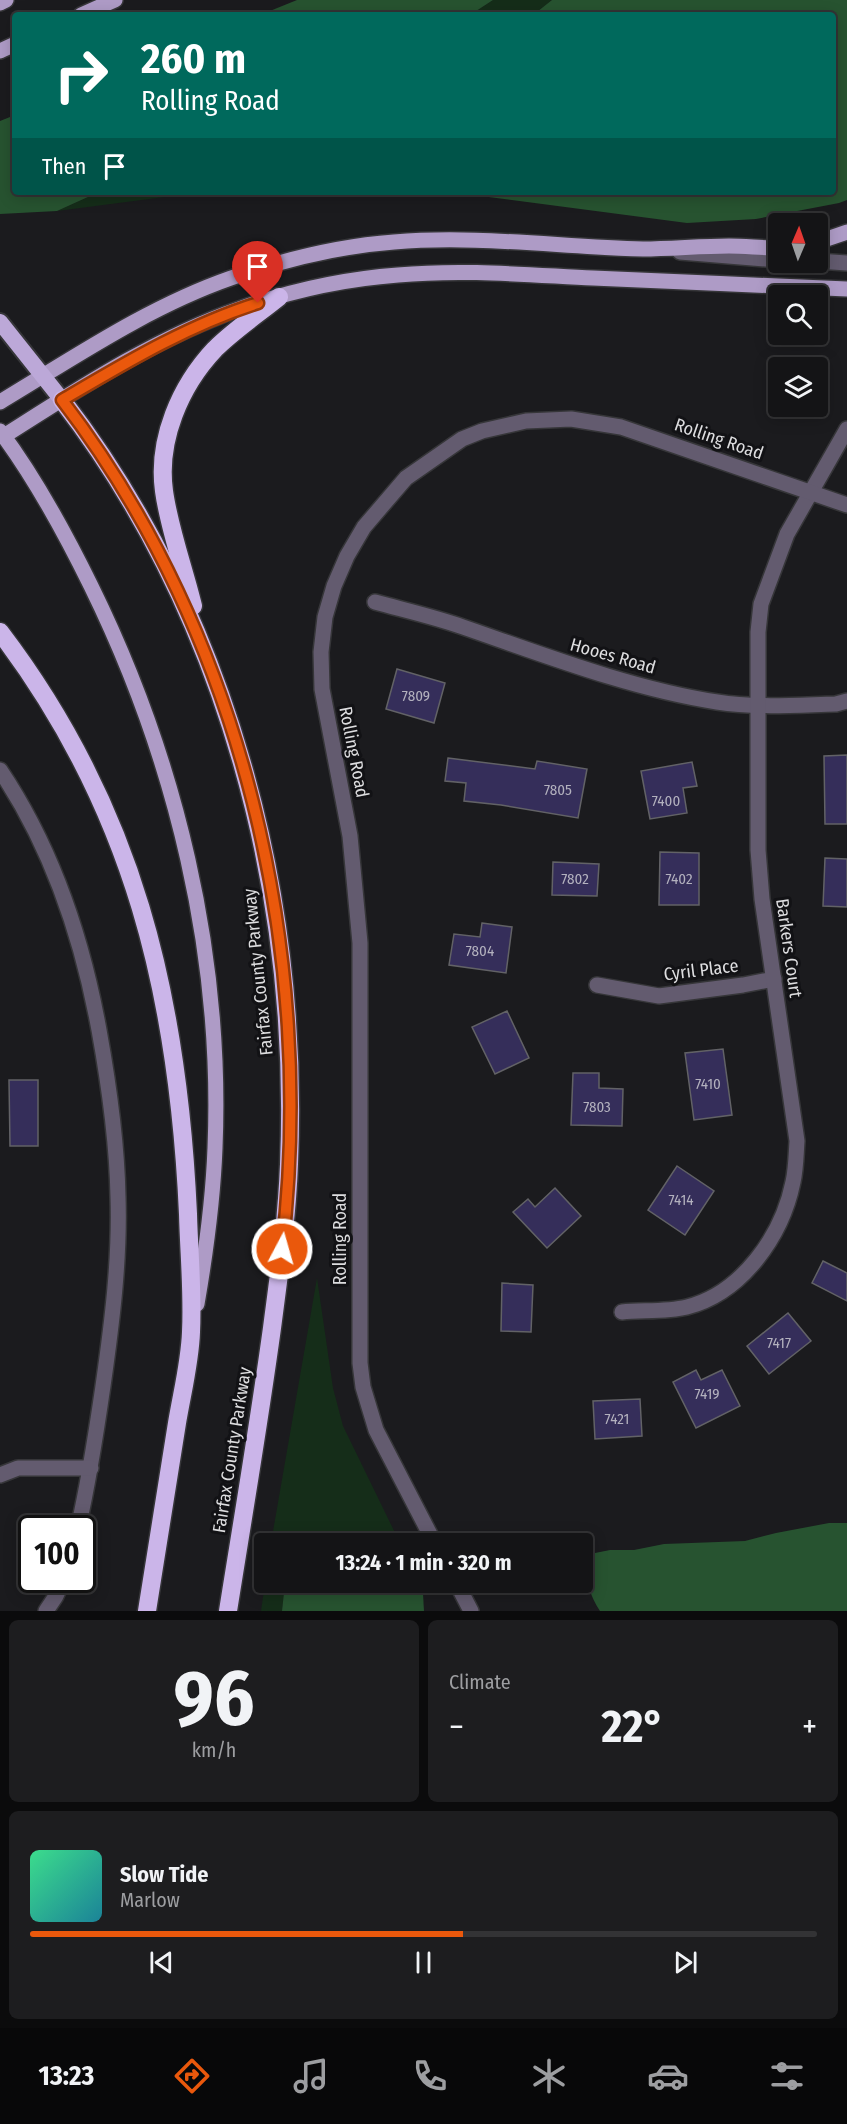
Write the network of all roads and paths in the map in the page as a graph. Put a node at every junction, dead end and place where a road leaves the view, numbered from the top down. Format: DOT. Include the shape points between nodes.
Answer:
graph roads {
  1 [pos="6,0"];
  2 [pos="115,0"];
  3 [pos="0,3"];
  4 [pos="88,12"];
  5 [pos="847,232"];
  6 [pos="828,239"];
  7 [pos="768,248"];
  8 [pos="644,249"];
  9 [pos="768,259"];
  10 [pos="828,261"];
  11 [pos="847,262"];
  12 [pos="847,289"];
  13 [pos="279,297"];
  14 [pos="0,322"];
  15 [pos="42,376"];
  16 [pos="62,400"];
  17 [pos="0,402"];
  18 [pos="847,429"];
  19 [pos="2,434"];
  20 [pos="810,492"];
  21 [pos="847,505"];
  22 [pos="375,602"];
  23 [pos="0,632"];
  24 [pos="209,666"];
  25 [pos="847,701"];
  26 [pos="758,706"];
  27 [pos="0,770"];
  28 [pos="774,978"];
  29 [pos="597,985"];
  30 [pos="622,1312"];
  31 [pos="191,1333"];
  32 [pos="91,1468"];
  33 [pos="0,1475"];
  34 [pos="81,1515"];
  35 [pos="429,1533"];
  36 [pos="57,1593"];
  37 [pos="462,1593"];
  38 [pos="46,1611"];
  39 [pos="147,1611"];
  40 [pos="228,1611"];
  41 [pos="471,1611"];
  1 -- 3 [label="main road"];
  2 -- 4 [label="main road"];
  5 -- 6 [label="main road"];
  7 -- 8 [label="main road"];
  8 -- 9 [label="street"];
  8 -- 15 [label="main road" via="434,240 383,243 306,256 183,297"];
  10 -- 11 [label="street"];
  12 -- 13 [label="main road" via="441,273 356,280"];
  13 -- 16 [label="main road" via="238,309 172,338"];
  13 -- 24 [label="highway" via="217,348 195,374 178,406 166,442 164,490"];
  14 -- 15 [label="highway, Fairfax County Parkway"];
  15 -- 16 [label="highway, Fairfax County Parkway"];
  15 -- 17 [label="main road"];
  16 -- 19 [label="main road"];
  16 -- 24 [label="highway, Fairfax County Parkway" via="88,434 139,517 177,590"];
  18 -- 20 [label="street"];
  19 -- 31 [label="main road" via="60,526 104,612 165,770 191,877 209,994 216,1097 212,1203"];
  20 -- 21 [label="street"];
  20 -- 26 [label="street, Barkers Court" via="787,534 761,604"];
  20 -- 35 [label="street, Rolling Road" via="621,427 571,419 526,420 462,439 406,478 364,527 334,586 325,617 322,689 350,836 360,943 360,1363 376,1430"];
  22 -- 26 [label="street, Hooes Road" via="672,693"];
  23 -- 31 [label="highway" via="27,667 87,771 126,861 145,917 174,1058 187,1194"];
  24 -- 40 [label="highway, Fairfax County Parkway" via="233,735 263,849 274,908 289,1047 289,1165 284,1227"];
  25 -- 26 [label="street, Hooes Road"];
  26 -- 28 [label="street, Barkers Court" via="758,850"];
  27 -- 32 [label="street" via="43,843 65,897 90,988 107,1075 118,1196 117,1255 113,1316"];
  28 -- 29 [label="street, Cyril Place" via="659,996"];
  28 -- 30 [label="street, Barkers Court" via="796,1141 794,1181 780,1223 753,1263 710,1297 686,1307"];
  31 -- 39 [label="highway"];
  32 -- 33 [label="street" via="18,1468"];
  32 -- 34 [label="street"];
  36 -- 38 [label="street"];
  37 -- 41 [label="street"];
}
